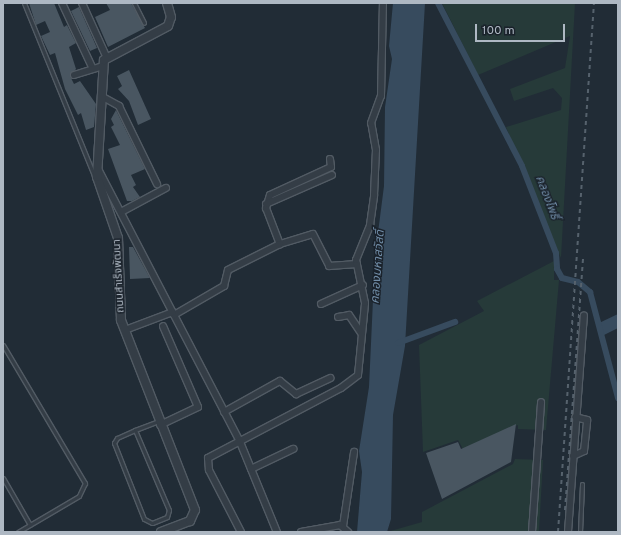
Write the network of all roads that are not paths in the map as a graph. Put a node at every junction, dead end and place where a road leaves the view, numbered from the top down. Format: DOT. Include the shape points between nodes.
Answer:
graph roads {
  1 [pos="24,3"];
  2 [pos="62,3"];
  3 [pos="82,3"];
  4 [pos="134,3"];
  5 [pos="167,3"];
  6 [pos="383,3"];
  7 [pos="144,23"];
  8 [pos="107,58"];
  9 [pos="102,66"];
  10 [pos="92,67"];
  11 [pos="74,75"];
  12 [pos="101,96"];
  13 [pos="330,159"];
  14 [pos="98,169"];
  15 [pos="332,175"];
  16 [pos="157,184"];
  17 [pos="99,186"];
  18 [pos="166,188"];
  19 [pos="266,204"];
  20 [pos="121,212"];
  21 [pos="280,244"];
  22 [pos="357,264"];
  23 [pos="363,285"];
  24 [pos="321,304"];
  25 [pos="173,314"];
  26 [pos="584,316"];
  27 [pos="338,317"];
  28 [pos="163,326"];
  29 [pos="125,330"];
  30 [pos="361,333"];
  31 [pos="3,345"];
  32 [pos="331,378"];
  33 [pos="541,402"];
  34 [pos="224,412"];
  35 [pos="575,418"];
  36 [pos="159,423"];
  37 [pos="136,430"];
  38 [pos="240,442"];
  39 [pos="293,449"];
  40 [pos="354,452"];
  41 [pos="573,456"];
  42 [pos="251,468"];
  43 [pos="3,478"];
  44 [pos="582,484"];
  45 [pos="30,525"];
  46 [pos="343,526"];
  47 [pos="275,531"];
  48 [pos="18,532"];
  49 [pos="161,532"];
  50 [pos="241,532"];
  51 [pos="301,532"];
  52 [pos="348,532"];
  53 [pos="532,532"];
  54 [pos="568,532"];
  55 [pos="580,532"];
  1 -- 17 [label="lane"];
  2 -- 10 [label="street"];
  3 -- 8 [label="street"];
  4 -- 7 [label="lane"];
  5 -- 8 [label="street" via="172,17 168,26"];
  6 -- 22 [label="street" via="381,96 371,124 376,150 374,195 370,225 358,249"];
  8 -- 9 [label="street"];
  9 -- 10 [label="street"];
  9 -- 12 [label="street, ถนนสำเร็จพัฒนา"];
  10 -- 11 [label="street"];
  12 -- 14 [label="street, ถนนสำเร็จพัฒนา"];
  12 -- 16 [label="street" via="119,106"];
  13 -- 19 [label="street" via="331,166 270,195"];
  14 -- 17 [label="street, ถนนสำเร็จพัฒนา"];
  14 -- 20 [label="street"];
  15 -- 19 [label="street"];
  17 -- 29 [label="street, ถนนสำเร็จพัฒนา" via="118,238 121,320"];
  18 -- 20 [label="street"];
  19 -- 21 [label="street"];
  20 -- 25 [label="street"];
  21 -- 22 [label="street" via="313,234 329,266"];
  21 -- 25 [label="street" via="228,270 224,286"];
  22 -- 23 [label="street"];
  23 -- 24 [label="street"];
  23 -- 30 [label="street"];
  25 -- 29 [label="street"];
  25 -- 34 [label="street"];
  26 -- 35 [label="street"];
  27 -- 30 [label="street" via="349,315"];
  28 -- 36 [label="street" via="198,407"];
  29 -- 36 [label="street, ถนนสำเร็จพัฒนา"];
  30 -- 38 [label="street" via="357,377"];
  31 -- 45 [label="lane" via="85,483 79,496"];
  32 -- 34 [label="street" via="296,394 280,381"];
  33 -- 53 [label="street"];
  34 -- 38 [label="street"];
  35 -- 41 [label="street"];
  35 -- 41 [label="street" via="587,420 584,451"];
  36 -- 37 [label="lane"];
  36 -- 49 [label="street, ถนนสำเร็จพัฒนา" via="195,510 190,522"];
  37 -- 37 [label="lane" via="117,438 114,443 144,519 152,523 167,517 169,510"];
  38 -- 42 [label="street"];
  38 -- 50 [label="street" via="207,461"];
  39 -- 42 [label="street"];
  40 -- 46 [label="street"];
  41 -- 54 [label="street"];
  42 -- 47 [label="street"];
  43 -- 45 [label="lane"];
  44 -- 55 [label="lane"];
  45 -- 48 [label="lane"];
  46 -- 51 [label="street"];
  46 -- 52 [label="street"];
}
